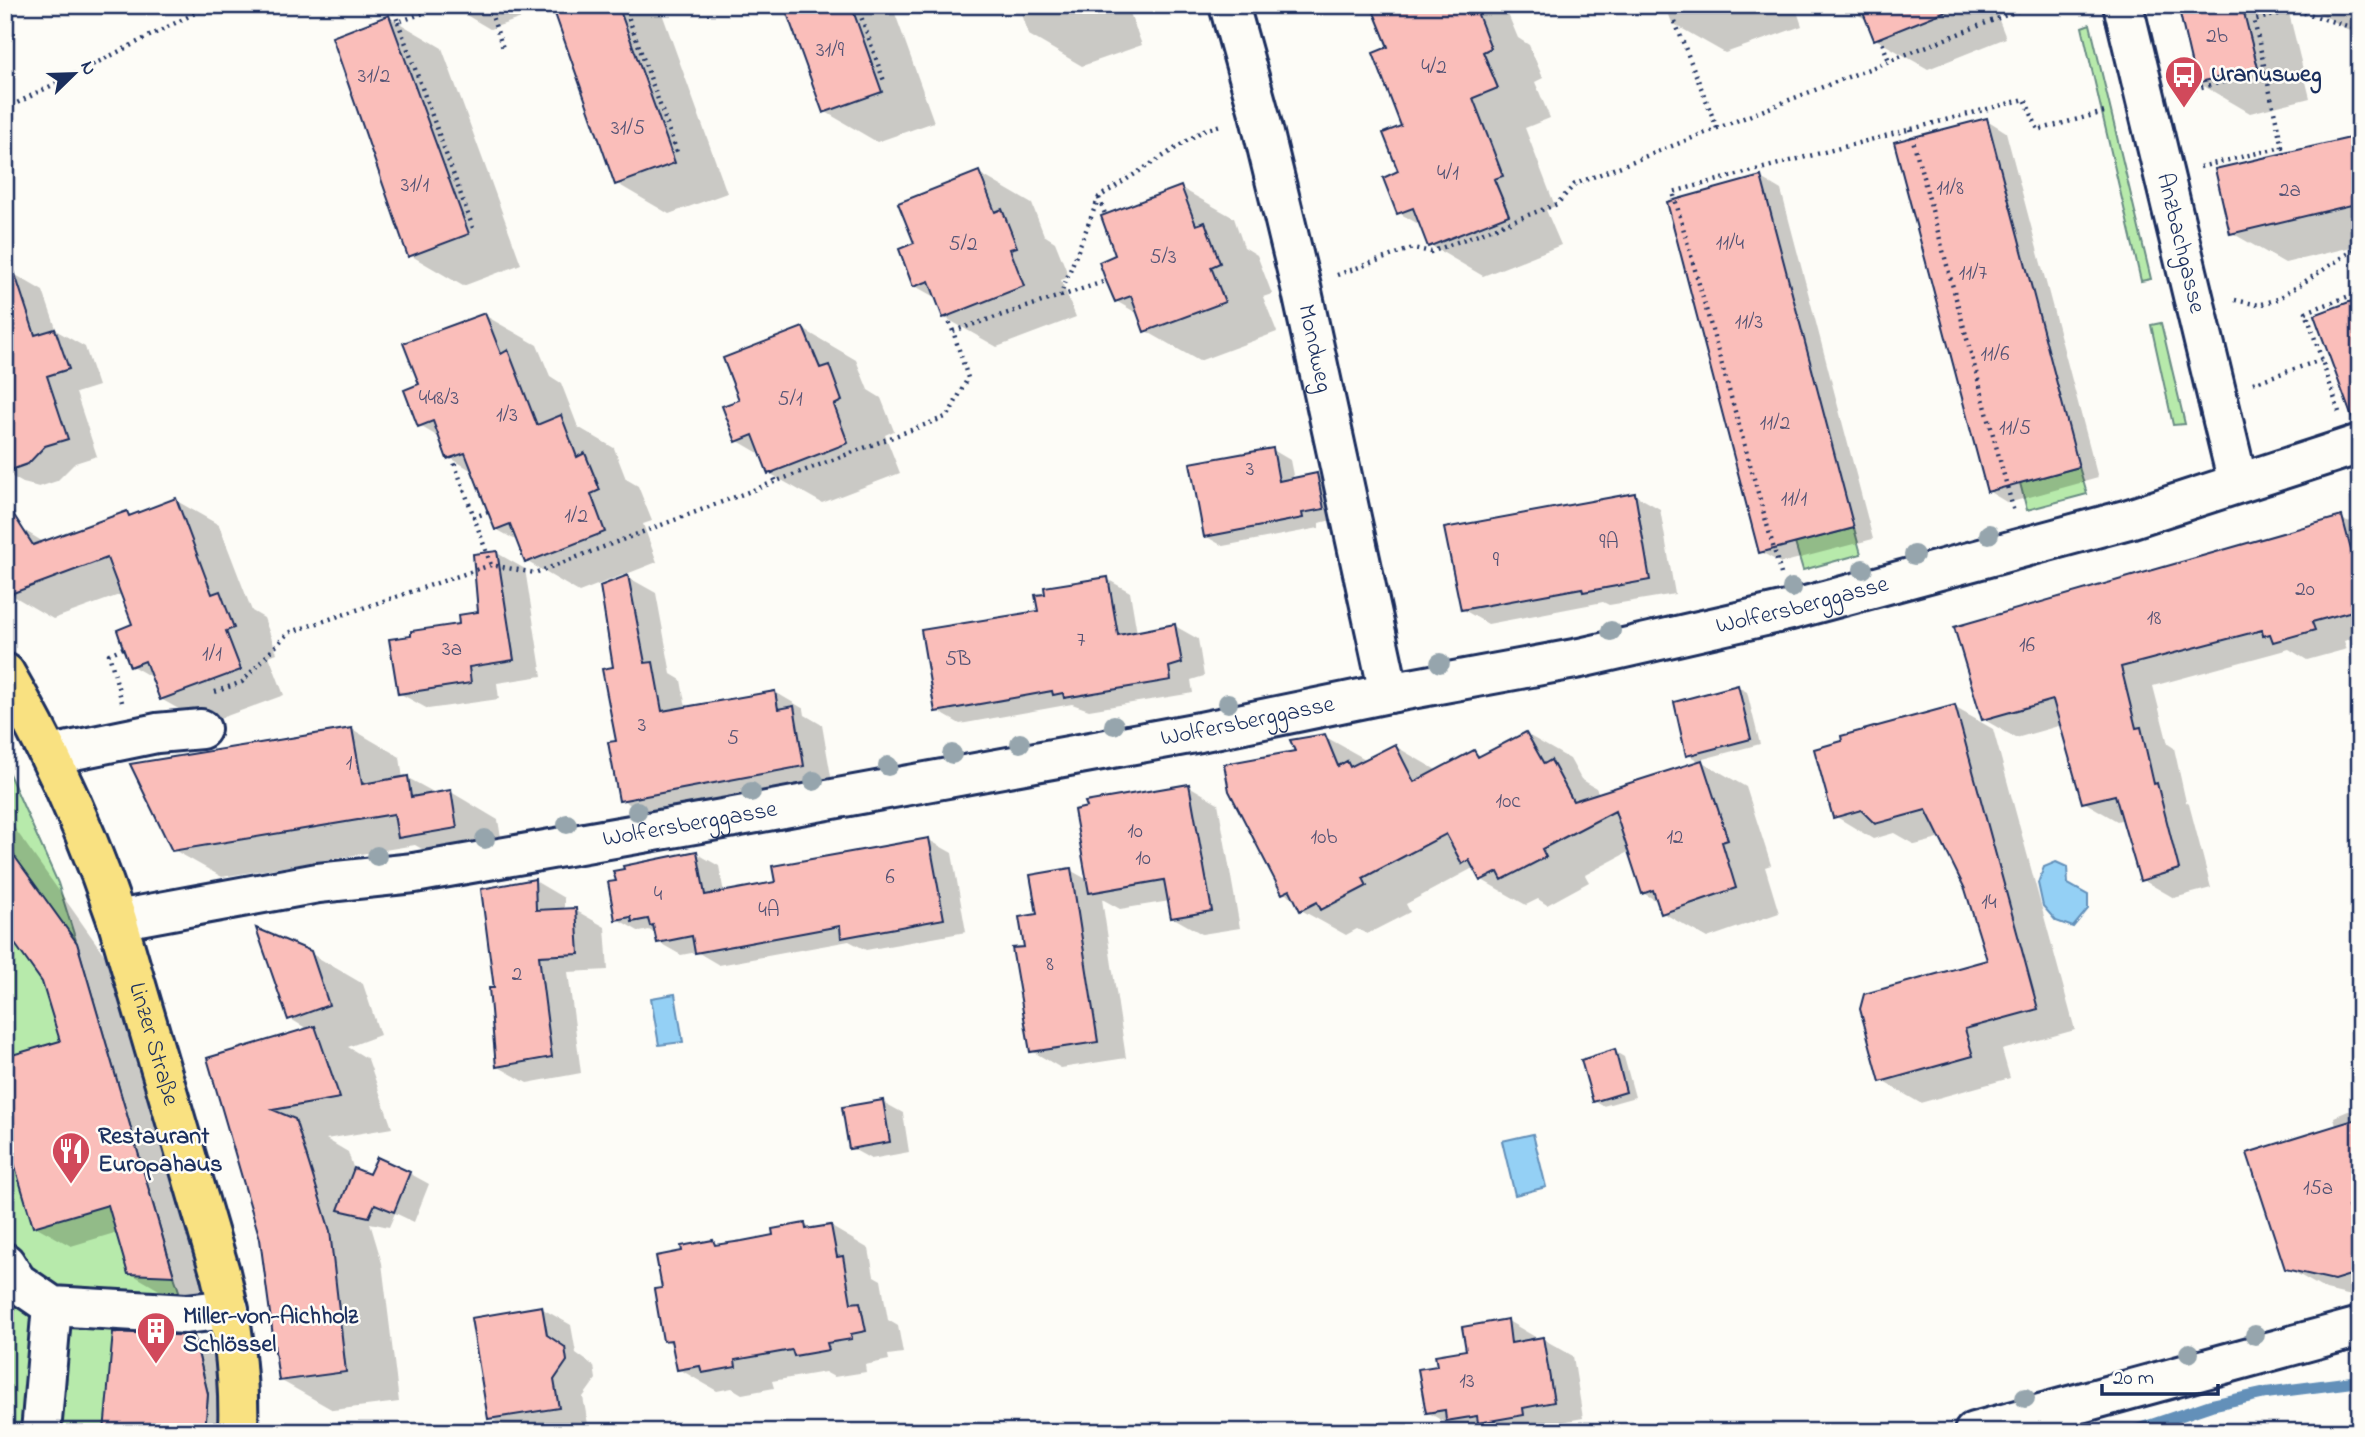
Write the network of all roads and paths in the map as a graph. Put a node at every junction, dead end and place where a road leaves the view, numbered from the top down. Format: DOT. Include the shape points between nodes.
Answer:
graph roads {
  1 [pos="211,5"];
  2 [pos="392,5"];
  3 [pos="447,5"];
  4 [pos="488,5"];
  5 [pos="624,5"];
  6 [pos="857,5"];
  7 [pos="1229,5"];
  8 [pos="2032,5"];
  9 [pos="2123,5"];
  10 [pos="398,22"];
  11 [pos="1675,22"];
  12 [pos="2360,30"];
  13 [pos="1880,37"];
  14 [pos="503,48"];
  15 [pos="1889,61"];
  16 [pos="2266,72"];
  17 [pos="885,84"];
  18 [pos="2204,87"];
  19 [pos="2146,100"];
  20 [pos="5,109"];
  21 [pos="1259,113"];
  22 [pos="1717,128"];
  23 [pos="1910,129"];
  24 [pos="678,155"];
  25 [pos="2225,161"];
  26 [pos="1099,197"];
  27 [pos="1105,214"];
  28 [pos="473,228"];
  29 [pos="2360,246"];
  30 [pos="1106,281"];
  31 [pos="1301,287"];
  32 [pos="2190,288"];
  33 [pos="2360,292"];
  34 [pos="1060,296"];
  35 [pos="947,316"];
  36 [pos="953,331"];
  37 [pos="2322,360"];
  38 [pos="2216,395"];
  39 [pos="2355,445"];
  40 [pos="452,457"];
  41 [pos="772,472"];
  42 [pos="776,482"];
  43 [pos="2238,483"];
  44 [pos="488,512"];
  45 [pos="474,517"];
  46 [pos="2024,546"];
  47 [pos="491,565"];
  48 [pos="1791,610"];
  49 [pos="123,648"];
  50 [pos="5,673"];
  51 [pos="1389,693"];
  52 [pos="134,702"];
  53 [pos="204,712"];
  54 [pos="50,755"];
  55 [pos="117,920"];
  56 [pos="5,1263"];
  57 [pos="52,1306"];
  58 [pos="229,1310"];
  59 [pos="2360,1327"];
  60 [pos="41,1432"];
  61 [pos="238,1432"];
  62 [pos="1974,1432"];
  1 -- 20 [label="path"];
  2 -- 10 [label="path"];
  3 -- 10 [label="path"];
  4 -- 14 [label="path"];
  5 -- 24 [label="path"];
  6 -- 17 [label="path"];
  7 -- 21 [label="street, Mondweg"];
  8 -- 15 [label="path"];
  9 -- 19 [label="street, Anzbachgasse"];
  10 -- 28 [label="path"];
  11 -- 22 [label="path"];
  12 -- 16 [label="path" via="2295,10 2254,20"];
  13 -- 15 [label="path"];
  15 -- 22 [label="path"];
  16 -- 18 [label="path"];
  16 -- 25 [label="path" via="2282,147"];
  19 -- 23 [label="path" via="2044,130 2038,130 2025,99"];
  19 -- 32 [label="street, Anzbachgasse"];
  21 -- 26 [label="path" via="1205,130"];
  21 -- 31 [label="street, Mondweg"];
  22 -- 31 [label="path" via="1575,184 1557,204 1431,252 1413,248"];
  23 -- 46 [label="path"];
  23 -- 48 [label="path" via="1674,192"];
  26 -- 27 [label="path"];
  26 -- 34 [label="path"];
  29 -- 32 [label="path" via="2278,299 2259,305"];
  30 -- 34 [label="path"];
  31 -- 51 [label="street, Mondweg"];
  32 -- 38 [label="street, Anzbachgasse"];
  33 -- 37 [label="path" via="2305,312"];
  34 -- 36 [label="path"];
  35 -- 36 [label="path"];
  36 -- 42 [label="path" via="968,378 948,416"];
  37 -- 38 [label="path"];
  37 -- 39 [label="path"];
  38 -- 43 [label="street, Anzbachgasse"];
  39 -- 43 [label="street, Wolfersberggasse"];
  40 -- 45 [label="path"];
  41 -- 42 [label="path"];
  42 -- 47 [label="path" via="535,573"];
  43 -- 46 [label="street, Wolfersberggasse" via="2129,519"];
  44 -- 45 [label="path"];
  45 -- 47 [label="path"];
  46 -- 48 [label="street, Wolfersberggasse"];
  47 -- 53 [label="path" via="288,633 242,682"];
  48 -- 51 [label="street, Wolfersberggasse" via="1580,658"];
  49 -- 52 [label="path" via="109,654 123,706"];
  50 -- 54 [label="main road, Linzer Straße"];
  51 -- 55 [label="street, Wolfersberggasse" via="734,817"];
  53 -- 54 [label="street" via="157,733"];
  54 -- 55 [label="main road, Linzer Straße"];
  55 -- 58 [label="main road, Linzer Straße"];
  56 -- 57 [label="street" via="17,1282"];
  57 -- 58 [label="street" via="186,1314"];
  57 -- 60 [label="street"];
  58 -- 61 [label="main road, Linzer Straße" via="240,1401"];
  59 -- 62 [label="street"];
}
